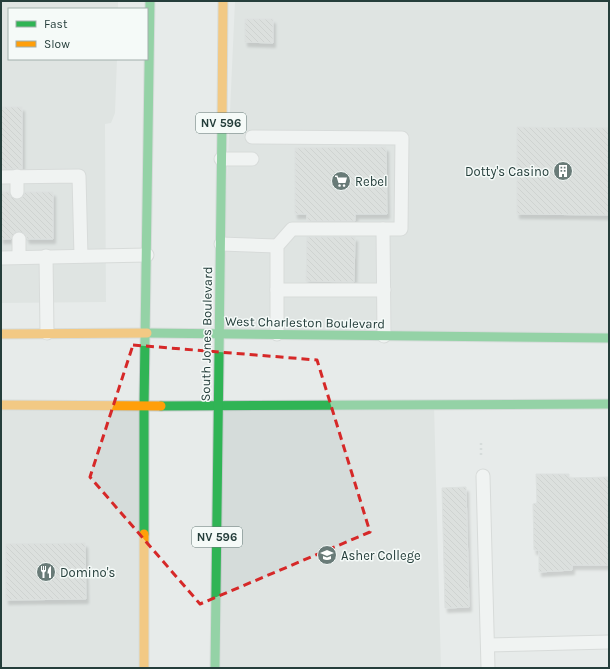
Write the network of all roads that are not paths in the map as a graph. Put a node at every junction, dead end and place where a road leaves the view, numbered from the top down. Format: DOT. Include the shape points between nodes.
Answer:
graph roads {
  1 [pos="150,1"];
  2 [pos="223,1"];
  3 [pos="252,137"];
  4 [pos="220,159"];
  5 [pos="252,159"];
  6 [pos="17,176"];
  7 [pos="1,177"];
  8 [pos="18,192"];
  9 [pos="383,229"];
  10 [pos="19,239"];
  11 [pos="221,244"];
  12 [pos="277,246"];
  13 [pos="147,255"];
  14 [pos="46,256"];
  15 [pos="81,256"];
  16 [pos="19,257"];
  17 [pos="1,258"];
  18 [pos="277,290"];
  19 [pos="384,290"];
  20 [pos="47,333"];
  21 [pos="145,333"];
  22 [pos="1,334"];
  23 [pos="220,334"];
  24 [pos="277,334"];
  25 [pos="384,336"];
  26 [pos="609,338"];
  27 [pos="609,404"];
  28 [pos="1,405"];
  29 [pos="144,406"];
  30 [pos="218,406"];
  31 [pos="483,476"];
  32 [pos="609,642"];
  33 [pos="488,645"];
  34 [pos="144,668"];
  35 [pos="215,668"];
  36 [pos="488,668"];
  1 -- 13 [label="main road"];
  2 -- 4 [label="main road, South Jones Boulevard / NV 596"];
  3 -- 9 [label="lane" via="402,138 401,229"];
  4 -- 5 [label="lane"];
  4 -- 11 [label="main road, South Jones Boulevard / NV 596"];
  6 -- 7 [label="lane"];
  6 -- 8 [label="lane"];
  6 -- 15 [label="lane" via="78,176"];
  9 -- 12 [label="lane" via="292,229"];
  9 -- 19 [label="lane"];
  10 -- 16 [label="lane"];
  11 -- 12 [label="lane"];
  11 -- 23 [label="main road, South Jones Boulevard / NV 596"];
  12 -- 18 [label="lane"];
  13 -- 15 [label="lane"];
  13 -- 21 [label="main road"];
  14 -- 15 [label="lane"];
  14 -- 16 [label="lane"];
  14 -- 20 [label="lane"];
  16 -- 17 [label="lane"];
  18 -- 19 [label="lane"];
  18 -- 24 [label="lane"];
  19 -- 25 [label="lane"];
  20 -- 21 [label="main road, West Charleston Boulevard"];
  20 -- 22 [label="main road, West Charleston Boulevard"];
  21 -- 23 [label="main road, West Charleston Boulevard"];
  21 -- 29 [label="main road"];
  23 -- 24 [label="main road, West Charleston Boulevard"];
  23 -- 30 [label="main road, South Jones Boulevard / NV 596"];
  24 -- 25 [label="main road, West Charleston Boulevard"];
  25 -- 26 [label="main road, West Charleston Boulevard"];
  27 -- 30 [label="main road"];
  28 -- 29 [label="main road"];
  29 -- 30 [label="main road"];
  29 -- 34 [label="main road"];
  30 -- 35 [label="main road, South Jones Boulevard / NV 596"];
  31 -- 33 [label="lane"];
  32 -- 33 [label="lane"];
  33 -- 36 [label="lane"];
}
